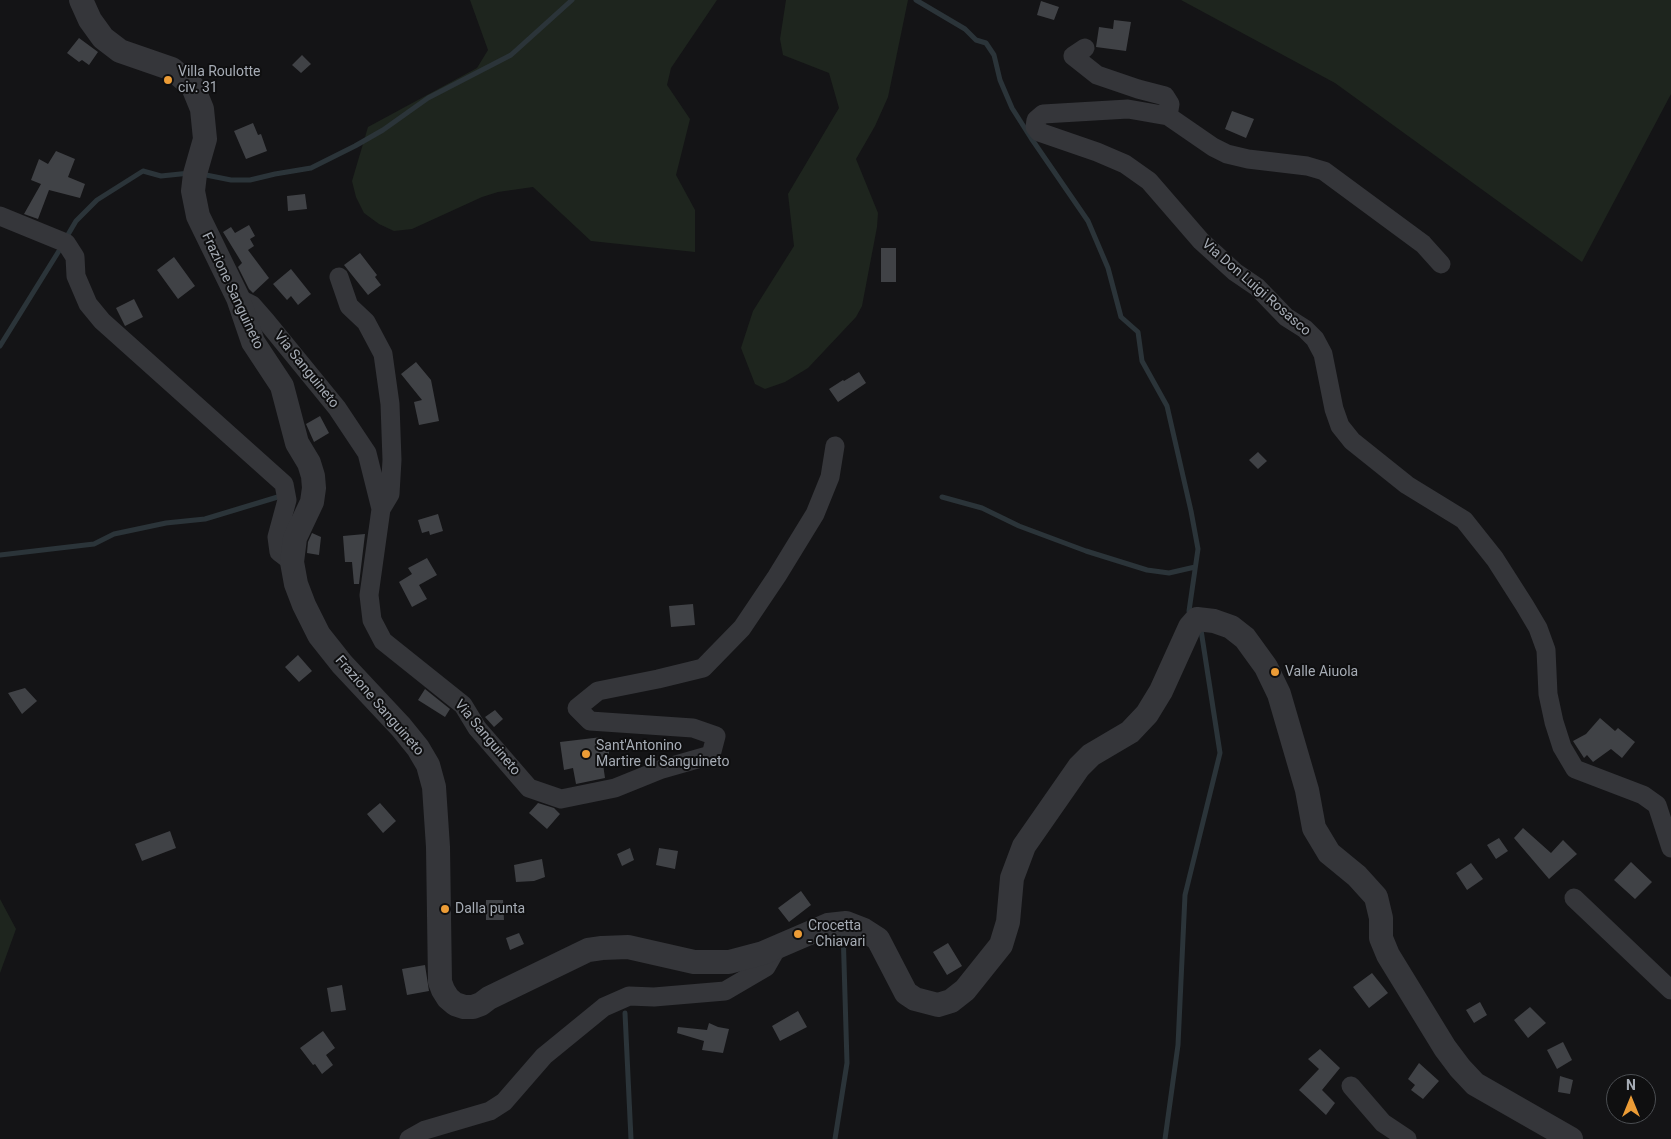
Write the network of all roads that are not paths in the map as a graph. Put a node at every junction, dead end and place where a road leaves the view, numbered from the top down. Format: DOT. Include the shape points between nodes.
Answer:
graph roads {
  1 [pos="81,0"];
  2 [pos="1085,48"];
  3 [pos="1168,116"];
  4 [pos="0,216"];
  5 [pos="1441,264"];
  6 [pos="339,277"];
  7 [pos="238,298"];
  8 [pos="835,446"];
  9 [pos="381,509"];
  10 [pos="292,562"];
  11 [pos="1671,848"];
  12 [pos="1574,898"];
  13 [pos="778,946"];
  14 [pos="1671,990"];
  15 [pos="1351,1086"];
  16 [pos="1560,1136"];
  17 [pos="409,1139"];
  18 [pos="1407,1139"];
  1 -- 7 [label="street, Frazione Sanguineto" via="103,38 120,51 172,69 193,87 202,109 205,139 193,191 198,216"];
  2 -- 3 [label="street" via="1073,56 1096,75 1165,96 1170,104"];
  3 -- 5 [label="street, Via Don Luigi Rosasco" via="1227,154 1324,171 1424,244"];
  3 -- 11 [label="street, Via Don Luigi Rosasco" via="1128,109 1043,114 1035,124 1036,130 1042,134 1125,164 1149,181 1201,241 1315,339 1324,354 1340,426 1352,441 1407,485 1464,520 1495,559 1525,606 1546,650 1548,694 1554,722 1562,747 1575,768 1643,795 1657,805"];
  4 -- 10 [label="street" via="66,243 75,257 76,276 88,304 102,321 284,484 287,500 277,537 279,552"];
  6 -- 9 [label="street, Via Sanguineto" via="349,306 366,322 383,354 390,404 392,460 390,494"];
  7 -- 9 [label="street, Via Sanguineto" via="252,305 337,408 367,453"];
  7 -- 10 [label="street, Frazione Sanguineto" via="253,342 282,386 297,443 313,476 312,502 294,538"];
  8 -- 9 [label="street, Via Sanguineto" via="830,477 810,522 742,628 703,668 598,691 577,708 590,721 693,728 716,736 711,756 662,769 615,788 561,799 529,788 476,728 463,705 382,642 372,620 369,595"];
  10 -- 13 [label="street, Frazione Sanguineto" via="299,591 319,635 401,727 428,765 434,787 438,847 440,982 455,1004 473,1007 482,1004 588,950 628,947 694,962 728,962"];
  12 -- 14 [label="street"];
  13 -- 16 [label="street, Frazione Sanguineto" via="828,925 846,923 878,939 906,993 938,1005 951,1002 965,990 1001,945 1008,922 1012,878 1024,846 1079,767 1091,755 1130,732 1147,714 1190,627 1198,619 1214,620 1245,638 1266,667 1279,694 1307,790 1314,828 1330,853 1376,897 1381,938 1388,955 1446,1048 1475,1084"];
  13 -- 17 [label="street" via="766,967 725,991 629,996 604,1007 544,1056 504,1102 490,1111 425,1130"];
  15 -- 18 [label="street" via="1382,1123"];
}
